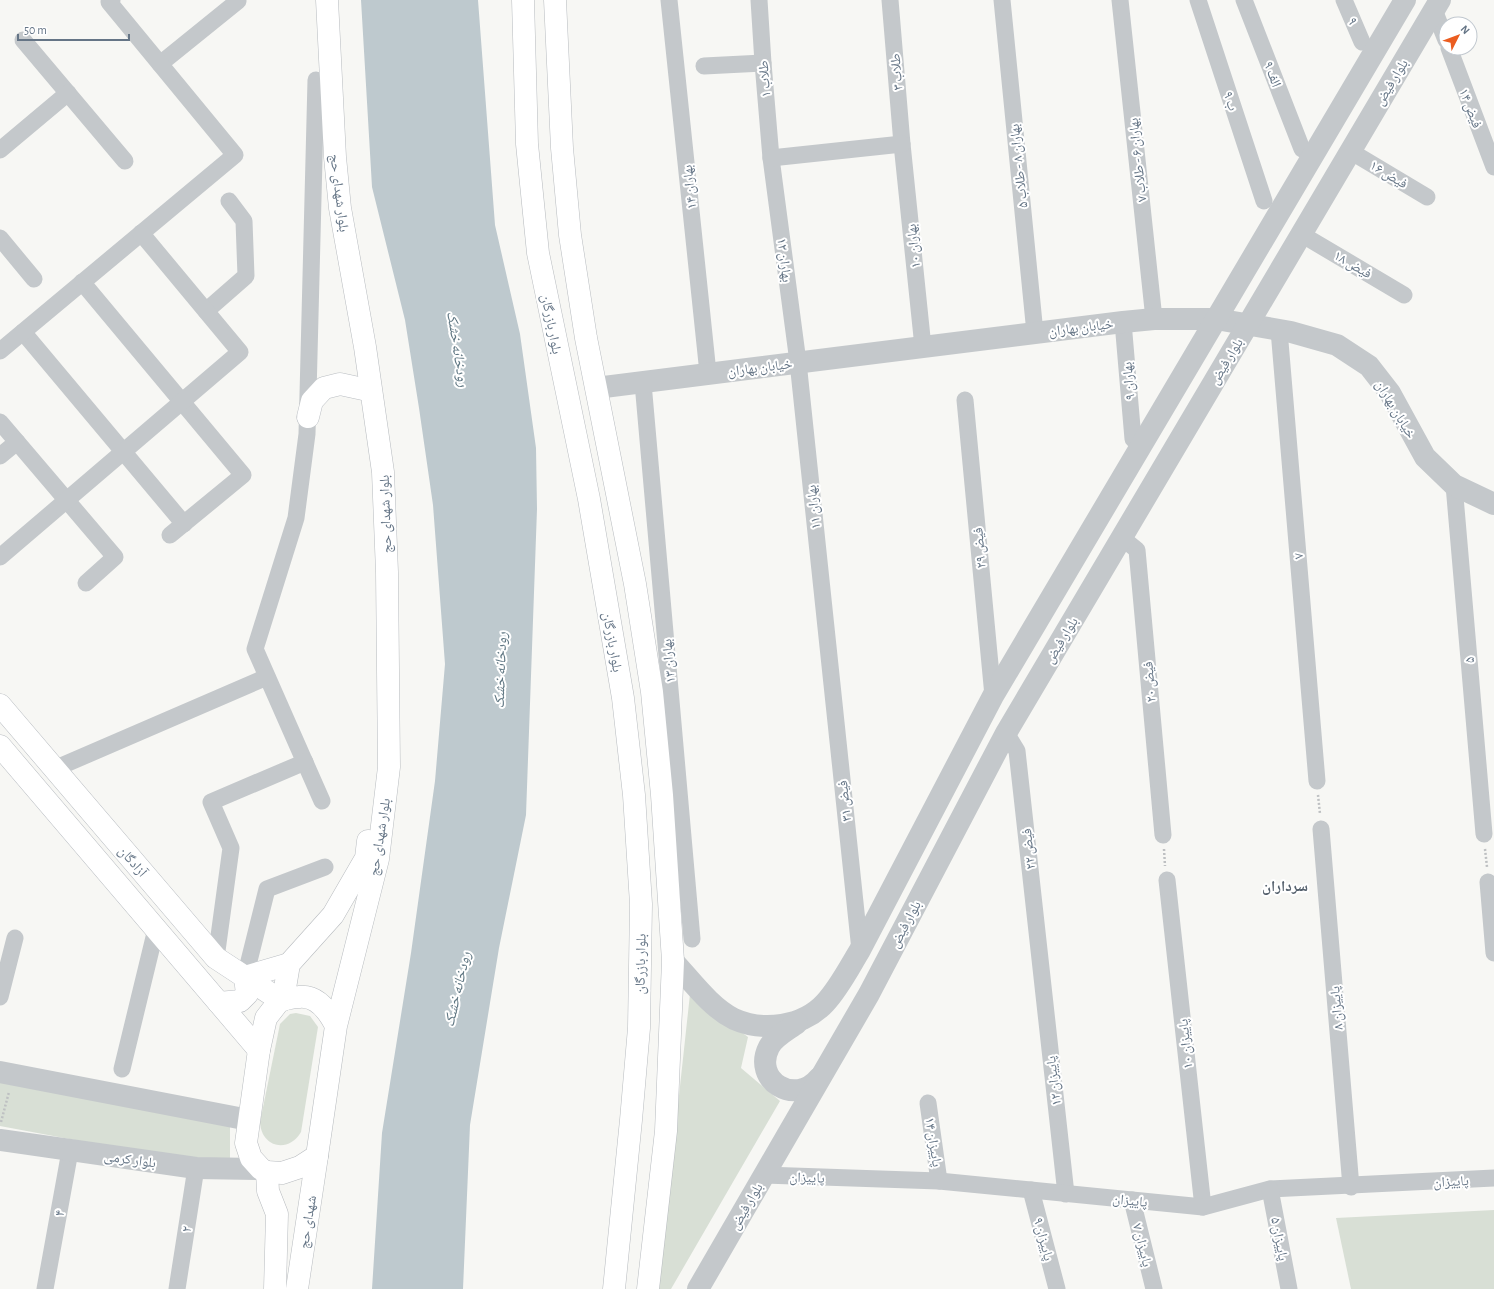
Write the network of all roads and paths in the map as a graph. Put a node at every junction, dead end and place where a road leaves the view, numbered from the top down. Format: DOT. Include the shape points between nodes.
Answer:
graph roads {
  1 [pos="112,0"];
  2 [pos="237,0"];
  3 [pos="312,0"];
  4 [pos="327,0"];
  5 [pos="523,0"];
  6 [pos="555,0"];
  7 [pos="669,0"];
  8 [pos="759,0"];
  9 [pos="890,0"];
  10 [pos="1002,0"];
  11 [pos="1120,0"];
  12 [pos="1198,0"];
  13 [pos="1244,0"];
  14 [pos="1344,0"];
  15 [pos="1405,0"];
  16 [pos="1437,5"];
  17 [pos="1440,16"];
  18 [pos="23,40"];
  19 [pos="1362,42"];
  20 [pos="1452,56"];
  21 [pos="763,63"];
  22 [pos="160,64"];
  23 [pos="704,66"];
  24 [pos="316,80"];
  25 [pos="68,93"];
  26 [pos="902,144"];
  27 [pos="1302,149"];
  28 [pos="0,150"];
  29 [pos="1350,151"];
  30 [pos="771,158"];
  31 [pos="125,161"];
  32 [pos="1494,167"];
  33 [pos="1427,197"];
  34 [pos="229,201"];
  35 [pos="1264,201"];
  36 [pos="141,233"];
  37 [pos="1301,234"];
  38 [pos="0,238"];
  39 [pos="34,279"];
  40 [pos="82,282"];
  41 [pos="1404,295"];
  42 [pos="206,311"];
  43 [pos="1154,319"];
  44 [pos="1216,319"];
  45 [pos="1123,322"];
  46 [pos="1248,325"];
  47 [pos="1279,330"];
  48 [pos="23,332"];
  49 [pos="1035,333"];
  50 [pos="923,347"];
  51 [pos="0,351"];
  52 [pos="798,362"];
  53 [pos="708,373"];
  54 [pos="643,383"];
  55 [pos="596,388"];
  56 [pos="363,389"];
  57 [pos="965,400"];
  58 [pos="182,402"];
  59 [pos="308,417"];
  60 [pos="0,422"];
  61 [pos="1133,440"];
  62 [pos="16,442"];
  63 [pos="124,452"];
  64 [pos="0,456"];
  65 [pos="1454,485"];
  66 [pos="66,500"];
  67 [pos="1494,504"];
  68 [pos="184,524"];
  69 [pos="170,535"];
  70 [pos="1122,537"];
  71 [pos="0,557"];
  72 [pos="86,583"];
  73 [pos="1028,637"];
  74 [pos="829,652"];
  75 [pos="1054,652"];
  76 [pos="267,677"];
  77 [pos="993,696"];
  78 [pos="0,705"];
  79 [pos="1006,733"];
  80 [pos="0,746"];
  81 [pos="305,762"];
  82 [pos="54,769"];
  83 [pos="1317,781"];
  84 [pos="634,795"];
  85 [pos="662,795"];
  86 [pos="322,801"];
  87 [pos="1321,828"];
  88 [pos="1484,834"];
  89 [pos="1163,835"];
  90 [pos="325,867"];
  91 [pos="1167,880"];
  92 [pos="1488,882"];
  93 [pos="156,929"];
  94 [pos="15,938"];
  95 [pos="692,939"];
  96 [pos="860,950"];
  97 [pos="1494,953"];
  98 [pos="216,958"];
  99 [pos="673,961"];
  100 [pos="289,964"];
  101 [pos="1040,968"];
  102 [pos="245,977"];
  103 [pos="0,997"];
  104 [pos="282,1000"];
  105 [pos="219,1003"];
  106 [pos="803,1019"];
  107 [pos="336,1026"];
  108 [pos="259,1050"];
  109 [pos="122,1070"];
  110 [pos="7,1074"];
  111 [pos="821,1076"];
  112 [pos="928,1103"];
  113 [pos="249,1120"];
  114 [pos="0,1124"];
  115 [pos="0,1140"];
  116 [pos="70,1151"];
  117 [pos="317,1156"];
  118 [pos="196,1168"];
  119 [pos="264,1170"];
  120 [pos="764,1176"];
  121 [pos="1494,1178"];
  122 [pos="940,1181"];
  123 [pos="1351,1186"];
  124 [pos="1270,1189"];
  125 [pos="1031,1190"];
  126 [pos="1066,1194"];
  127 [pos="1132,1200"];
  128 [pos="1203,1207"];
  129 [pos="46,1282"];
  130 [pos="177,1289"];
  131 [pos="275,1289"];
  132 [pos="297,1289"];
  133 [pos="614,1289"];
  134 [pos="648,1289"];
  135 [pos="698,1289"];
  136 [pos="1057,1289"];
  137 [pos="1154,1289"];
  138 [pos="1289,1289"];
  1 -- 22 [label="street" via="109,2"];
  2 -- 22 [label="street" via="238,2"];
  3 -- 24 [label="main road, بلوار شهدای حج"];
  4 -- 107 [label="main road, بلوار شهدای حج" via="334,157 340,208 374,402 383,472 389,752 378,859"];
  5 -- 84 [label="main road, بلوار بازرگان" via="527,144 538,253 589,499 623,698"];
  6 -- 55 [label="main road" via="562,148 570,234"];
  7 -- 53 [label="street, بهاران ۱۴"];
  8 -- 21 [label="street, طلاب ۱"];
  9 -- 26 [label="street, طلاب ۳"];
  10 -- 49 [label="street, بهاران ۸ - طلاب ۵"];
  11 -- 43 [label="street, بهاران ۶ - طلاب ۷"];
  12 -- 35 [label="street, ۹ ب"];
  13 -- 27 [label="street, ۹ الف"];
  14 -- 19 [label="street, ۹"];
  15 -- 44 [label="street, بلوار فیض"];
  16 -- 17 [label="street"];
  16 -- 29 [label="street, بلوار فیض"];
  18 -- 25 [label="street"];
  20 -- 32 [label="street, فیض ۱۴"];
  21 -- 23 [label="street"];
  21 -- 30 [label="street, طلاب ۱"];
  22 -- 36 [label="street" via="235,155"];
  24 -- 56 [label="main road, بلوار شهدای حج" via="327,205"];
  24 -- 59 [label="street"];
  25 -- 28 [label="street"];
  25 -- 31 [label="street"];
  26 -- 30 [label="street"];
  26 -- 50 [label="street, بهاران ۱۰"];
  29 -- 33 [label="street, فیض ۱۶"];
  29 -- 37 [label="street, بلوار فیض"];
  30 -- 52 [label="street, بهاران ۱۲"];
  34 -- 42 [label="street" via="244,221 246,276"];
  36 -- 40 [label="street"];
  36 -- 42 [label="street"];
  37 -- 41 [label="street, فیض ۱۸"];
  37 -- 46 [label="street, بلوار فیض"];
  38 -- 39 [label="street"];
  40 -- 48 [label="street"];
  40 -- 58 [label="street"];
  42 -- 58 [label="street" via="240,352"];
  43 -- 44 [label="street, خیابان بهاران"];
  43 -- 45 [label="street, خیابان بهاران"];
  44 -- 46 [label="street, خیابان بهاران"];
  44 -- 73 [label="street, بلوار فیض"];
  45 -- 49 [label="street, خیابان بهاران"];
  45 -- 61 [label="street, بهاران ۹"];
  46 -- 47 [label="street, خیابان بهاران"];
  46 -- 70 [label="street, بلوار فیض"];
  47 -- 65 [label="street, خیابان بهاران" via="1337,345 1369,366 1390,393 1425,457"];
  47 -- 83 [label="street, ۷"];
  48 -- 51 [label="street"];
  48 -- 63 [label="street"];
  49 -- 50 [label="street, خیابان بهاران"];
  50 -- 52 [label="street, خیابان بهاران"];
  52 -- 53 [label="street, خیابان بهاران"];
  52 -- 74 [label="street, بهاران ۱۱"];
  53 -- 54 [label="street, خیابان بهاران"];
  54 -- 55 [label="street, خیابان بهاران"];
  54 -- 95 [label="street, بهاران ۱۳"];
  55 -- 85 [label="main road" via="635,584 652,692"];
  56 -- 59 [label="main road" via="340,384 324,388 312,401"];
  56 -- 100 [label="main road, بلوار شهدای حج" via="372,459 377,663 377,768 366,858 333,915"];
  57 -- 77 [label="street, فیض ۲۹"];
  58 -- 63 [label="street"];
  58 -- 68 [label="street" via="243,475"];
  59 -- 76 [label="street" via="296,518 255,649"];
  60 -- 62 [label="street"];
  62 -- 64 [label="street"];
  62 -- 66 [label="street"];
  63 -- 66 [label="street"];
  63 -- 68 [label="street"];
  65 -- 67 [label="street, خیابان بهاران"];
  65 -- 88 [label="street, ۵"];
  66 -- 71 [label="street"];
  66 -- 72 [label="street" via="115,557"];
  68 -- 69 [label="street"];
  70 -- 75 [label="street, بلوار فیض"];
  70 -- 89 [label="street, فیض ۲۰" via="1137,550"];
  73 -- 75 [label="street"];
  73 -- 77 [label="street, بلوار فیض"];
  74 -- 96 [label="street, فیض ۳۱"];
  75 -- 79 [label="street, بلوار فیض"];
  76 -- 81 [label="street"];
  76 -- 82 [label="street"];
  77 -- 96 [label="street, بلوار فیض"];
  78 -- 82 [label="main road, آزادگان"];
  79 -- 101 [label="street, فیض ۲۲" via="1017,751"];
  79 -- 111 [label="street, بلوار فیض" via="869,994"];
  80 -- 93 [label="main road, آزادگان"];
  81 -- 86 [label="street"];
  81 -- 98 [label="street" via="211,802 232,848"];
  82 -- 98 [label="main road, آزادگان"];
  83 -- 87 [label="path"];
  84 -- 85 [label="main road"];
  84 -- 133 [label="main road, بلوار بازرگان" via="641,904 639,1028"];
  85 -- 99 [label="main road"];
  87 -- 123 [label="street, پاییزان ۸"];
  88 -- 92 [label="path"];
  89 -- 91 [label="path"];
  90 -- 102 [label="street" via="267,889"];
  91 -- 128 [label="street, پاییزان ۱۰"];
  92 -- 97 [label="street"];
  93 -- 105 [label="main road, آزادگان"];
  93 -- 109 [label="street"];
  94 -- 103 [label="street"];
  96 -- 106 [label="street, بلوار فیض" via="824,1004"];
  98 -- 102 [label="main road, آزادگان"];
  99 -- 106 [label="street, بلوار فیض" via="709,1000 734,1018 757,1026 780,1025"];
  99 -- 134 [label="main road" via="666,1131"];
  100 -- 102 [label="main road"];
  100 -- 104 [label="main road"];
  101 -- 126 [label="street, پاییزان ۱۲"];
  102 -- 104 [label="main road, آزادگان"];
  102 -- 105 [label="main road" via="247,994 240,1001"];
  104 -- 107 [label="main road" via="301,996 315,1000 328,1010"];
  104 -- 108 [label="main road" via="266,1018"];
  105 -- 108 [label="main road, آزادگان"];
  106 -- 111 [label="street" via="776,1038 769,1047 765,1058 766,1070 771,1080 780,1088 791,1091 808,1088"];
  107 -- 117 [label="main road, بلوار شهدای حج"];
  108 -- 113 [label="main road"];
  110 -- 113 [label="street"];
  110 -- 114 [label="path"];
  111 -- 120 [label="street, بلوار فیض"];
  112 -- 122 [label="street, پاییزان ۱۴"];
  113 -- 119 [label="main road" via="246,1143 251,1158"];
  115 -- 116 [label="street, بلوار کرمی"];
  116 -- 118 [label="street, بلوار کرمی"];
  116 -- 129 [label="street, ۴"];
  117 -- 119 [label="main road" via="300,1167 282,1173"];
  117 -- 132 [label="main road, شهدای حج"];
  118 -- 119 [label="street, بلوار کرمی"];
  118 -- 130 [label="street, ۲"];
  119 -- 131 [label="main road, شهدای حج" via="268,1191 277,1214"];
  120 -- 122 [label="street, پاییزان"];
  120 -- 135 [label="street, بلوار فیض"];
  121 -- 123 [label="street, پاییزان"];
  122 -- 125 [label="street, پاییزان"];
  123 -- 124 [label="street, پاییزان"];
  124 -- 128 [label="street, پاییزان"];
  124 -- 138 [label="street, پاییزان ۵"];
  125 -- 126 [label="street, پاییزان"];
  125 -- 136 [label="street, پاییزان ۹"];
  126 -- 127 [label="street, پاییزان"];
  127 -- 128 [label="street, پاییزان"];
  127 -- 137 [label="street, پاییزان ۷"];
}
